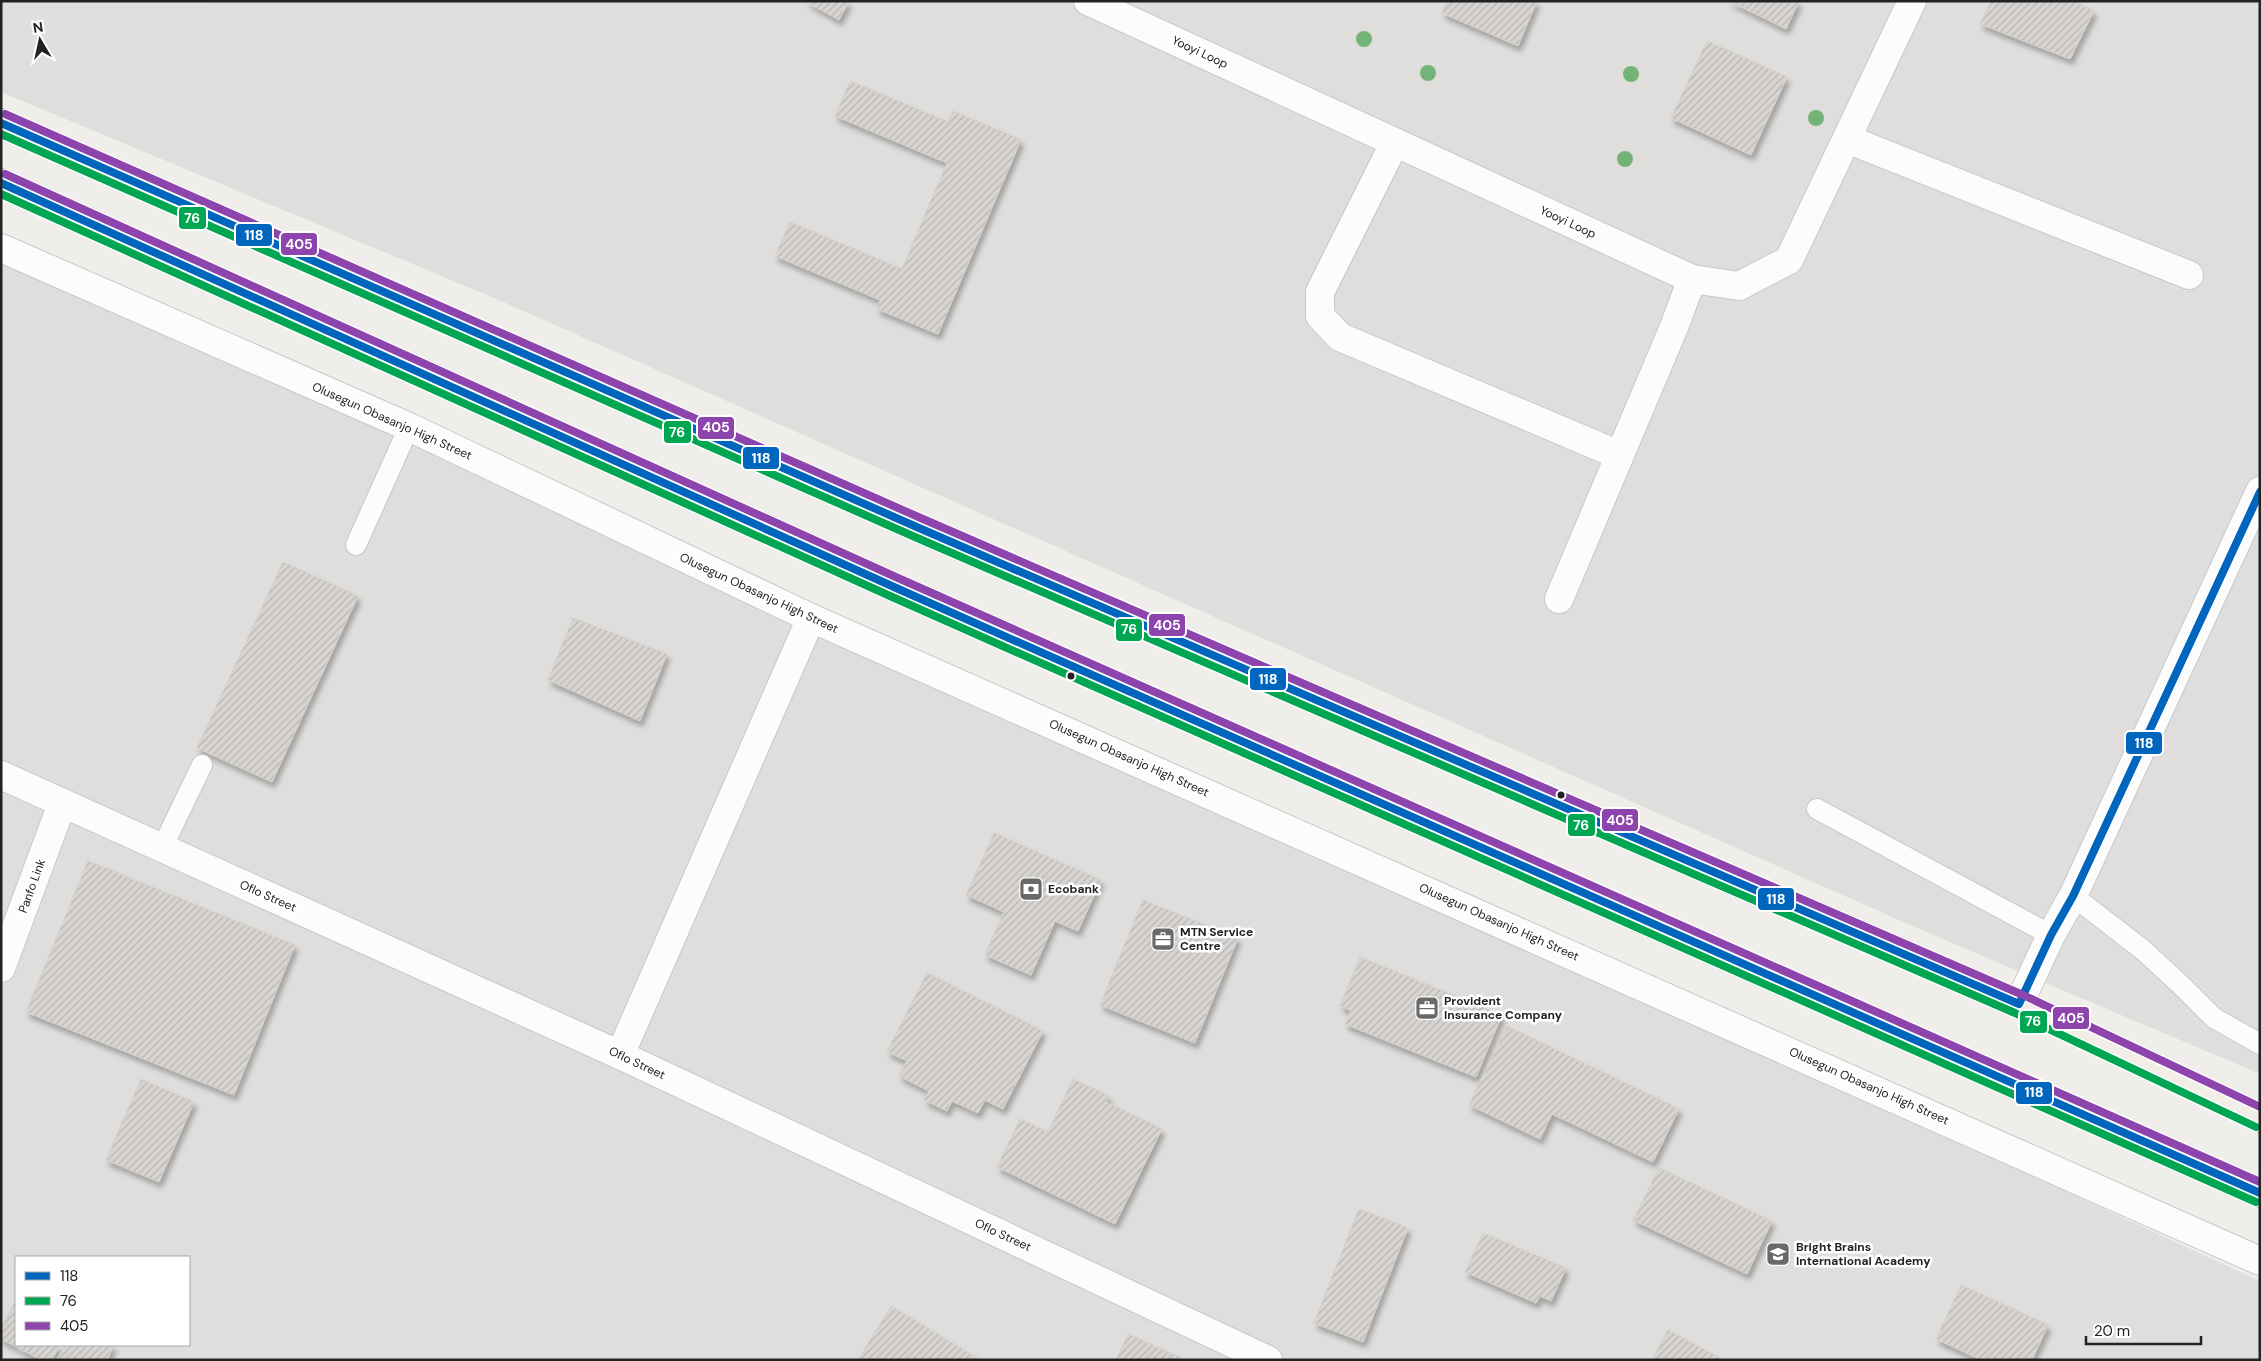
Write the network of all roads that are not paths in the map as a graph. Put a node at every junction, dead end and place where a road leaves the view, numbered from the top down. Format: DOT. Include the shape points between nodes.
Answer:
graph roads {
  1 [pos="1088,1"];
  2 [pos="1912,1"];
  3 [pos="1,123"];
  4 [pos="1846,139"];
  5 [pos="1395,142"];
  6 [pos="1,184"];
  7 [pos="1,248"];
  8 [pos="2189,275"];
  9 [pos="1692,279"];
  10 [pos="409,427"];
  11 [pos="1618,455"];
  12 [pos="2260,492"];
  13 [pos="356,545"];
  14 [pos="1559,599"];
  15 [pos="811,618"];
  16 [pos="202,765"];
  17 [pos="1,775"];
  18 [pos="62,804"];
  19 [pos="1817,809"];
  20 [pos="162,848"];
  21 [pos="2073,896"];
  22 [pos="2051,935"];
  23 [pos="1,968"];
  24 [pos="2019,1004"];
  25 [pos="2260,1044"];
  26 [pos="620,1055"];
  27 [pos="2260,1118"];
  28 [pos="2260,1193"];
  29 [pos="2260,1261"];
  30 [pos="1268,1360"];
  1 -- 5 [label="street, Yooyi Loop"];
  2 -- 4 [label="street, Yooyi Loop"];
  3 -- 24 [label="main road" via="928,532"];
  4 -- 8 [label="street"];
  4 -- 9 [label="street, Yooyi Loop" via="1789,260 1739,286"];
  5 -- 9 [label="street, Yooyi Loop"];
  5 -- 11 [label="street" via="1320,292 1320,316 1340,337"];
  6 -- 28 [label="main road" via="904,591"];
  7 -- 10 [label="street, Olusegun Obasanjo High Street"];
  9 -- 11 [label="street"];
  10 -- 13 [label="lane"];
  10 -- 15 [label="street, Olusegun Obasanjo High Street"];
  11 -- 14 [label="street"];
  12 -- 21 [label="street"];
  15 -- 26 [label="street"];
  15 -- 29 [label="street, Olusegun Obasanjo High Street"];
  16 -- 20 [label="lane"];
  17 -- 18 [label="street, Oflo Street"];
  18 -- 20 [label="street, Oflo Street"];
  18 -- 23 [label="street, Panfo Link"];
  19 -- 22 [label="lane"];
  20 -- 26 [label="street, Oflo Street"];
  21 -- 22 [label="street"];
  21 -- 25 [label="lane" via="2143,950 2214,1018"];
  22 -- 24 [label="street"];
  24 -- 27 [label="main road"];
  26 -- 30 [label="street, Oflo Street"];
}
